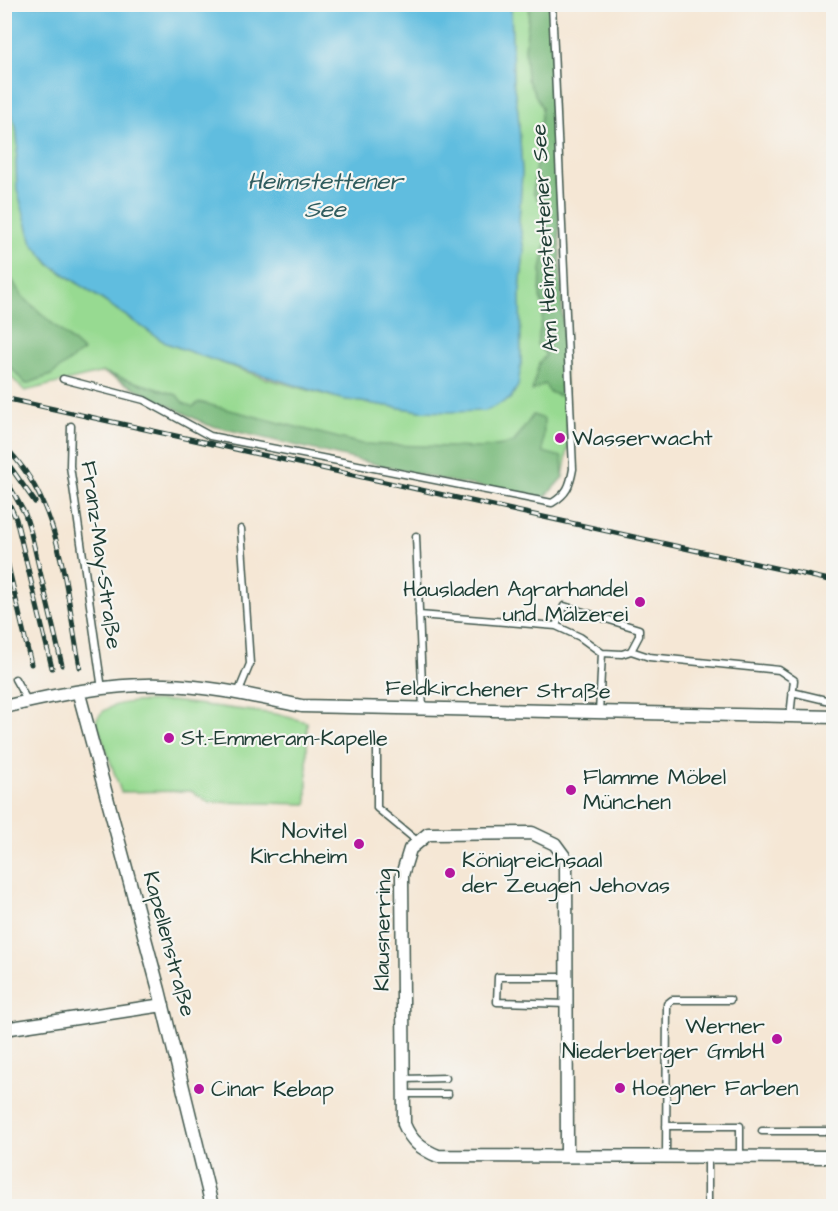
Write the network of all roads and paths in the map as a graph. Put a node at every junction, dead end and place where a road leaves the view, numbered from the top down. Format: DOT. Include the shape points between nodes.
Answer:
graph roads {
  1 [pos="552,4"];
  2 [pos="63,379"];
  3 [pos="71,426"];
  4 [pos="241,529"];
  5 [pos="416,536"];
  6 [pos="419,615"];
  7 [pos="556,626"];
  8 [pos="631,651"];
  9 [pos="602,653"];
  10 [pos="15,679"];
  11 [pos="102,690"];
  12 [pos="792,692"];
  13 [pos="79,694"];
  14 [pos="237,694"];
  15 [pos="28,702"];
  16 [pos="834,702"];
  17 [pos="4,707"];
  18 [pos="423,710"];
  19 [pos="599,714"];
  20 [pos="790,717"];
  21 [pos="834,717"];
  22 [pos="377,745"];
  23 [pos="417,841"];
  24 [pos="567,977"];
  25 [pos="730,1000"];
  26 [pos="567,1004"];
  27 [pos="163,1005"];
  28 [pos="4,1029"];
  29 [pos="446,1078"];
  30 [pos="404,1079"];
  31 [pos="404,1094"];
  32 [pos="448,1094"];
  33 [pos="666,1126"];
  34 [pos="762,1131"];
  35 [pos="832,1131"];
  36 [pos="567,1155"];
  37 [pos="666,1156"];
  38 [pos="708,1157"];
  39 [pos="740,1157"];
  40 [pos="832,1157"];
  41 [pos="212,1206"];
  42 [pos="708,1206"];
  1 -- 2 [label="lane, Am Heimstettener See" via="573,469 563,496 552,503 210,436 144,400"];
  3 -- 11 [label="lane, Franz-May-Straße" via="70,466"];
  4 -- 14 [label="lane" via="250,664"];
  5 -- 6 [label="lane"];
  6 -- 7 [label="lane"];
  6 -- 18 [label="lane"];
  7 -- 8 [label="lane" via="564,606 639,628"];
  7 -- 9 [label="lane"];
  8 -- 9 [label="lane"];
  8 -- 12 [label="lane" via="649,657 779,670 794,680"];
  9 -- 19 [label="lane"];
  10 -- 15 [label="lane"];
  11 -- 13 [label="street, Feldkirchener Straße"];
  11 -- 14 [label="street, Feldkirchener Straße" via="164,685"];
  12 -- 16 [label="lane"];
  12 -- 20 [label="lane"];
  13 -- 15 [label="street, Feldkirchener Straße"];
  13 -- 27 [label="street, Kapellenstraße"];
  14 -- 18 [label="street, Feldkirchener Straße" via="302,706"];
  15 -- 17 [label="street, Feldkirchener Straße"];
  18 -- 19 [label="street, Feldkirchener Straße"];
  19 -- 20 [label="street, Feldkirchener Straße"];
  20 -- 21 [label="street, Feldkirchener Straße"];
  22 -- 23 [label="lane" via="377,808"];
  23 -- 24 [label="street" via="428,834 532,833 555,844 566,859"];
  23 -- 30 [label="street, Klausnerring" via="404,860 402,875"];
  24 -- 26 [label="street"];
  24 -- 26 [label="lane" via="498,977 497,1002"];
  25 -- 33 [label="lane" via="672,1000 667,1004"];
  26 -- 36 [label="street"];
  27 -- 28 [label="street"];
  27 -- 41 [label="street, Kapellenstraße"];
  29 -- 30 [label="lane"];
  30 -- 31 [label="street, Klausnerring"];
  31 -- 32 [label="lane"];
  31 -- 36 [label="street, Klausnerring" via="404,1124 408,1133 425,1150 438,1156"];
  33 -- 37 [label="lane"];
  33 -- 39 [label="lane" via="740,1126"];
  34 -- 35 [label="lane"];
  35 -- 40 [label="lane"];
  36 -- 37 [label="street, Klausnerring"];
  37 -- 38 [label="street, Klausnerring"];
  38 -- 39 [label="street, Klausnerring"];
  38 -- 42 [label="lane"];
  39 -- 40 [label="street, Klausnerring"];
}
